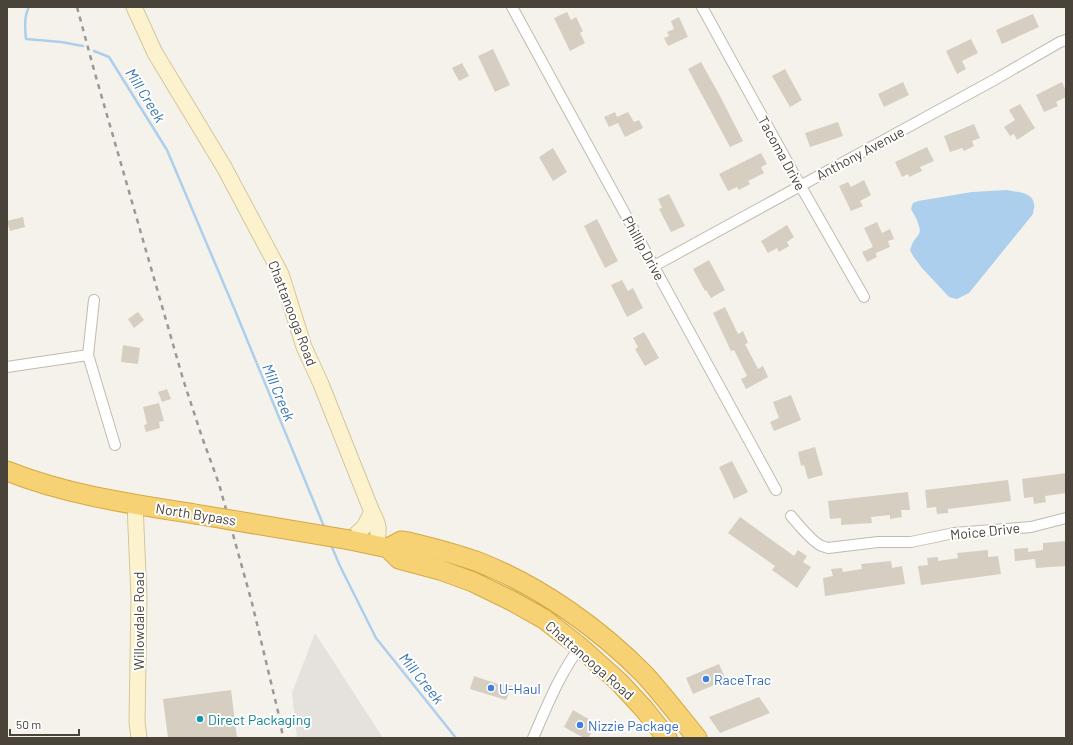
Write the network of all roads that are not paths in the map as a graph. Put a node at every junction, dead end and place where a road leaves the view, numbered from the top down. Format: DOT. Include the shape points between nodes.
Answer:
graph roads {
  1 [pos="134,7"];
  2 [pos="512,7"];
  3 [pos="702,7"];
  4 [pos="1066,40"];
  5 [pos="800,185"];
  6 [pos="654,266"];
  7 [pos="864,297"];
  8 [pos="94,300"];
  9 [pos="88,355"];
  10 [pos="7,367"];
  11 [pos="115,445"];
  12 [pos="7,471"];
  13 [pos="776,490"];
  14 [pos="135,504"];
  15 [pos="372,512"];
  16 [pos="791,516"];
  17 [pos="1066,518"];
  18 [pos="350,540"];
  19 [pos="382,547"];
  20 [pos="580,647"];
  21 [pos="138,738"];
  22 [pos="533,738"];
  23 [pos="667,738"];
  24 [pos="697,738"];
  1 -- 15 [label="street, Chattanooga Road" via="155,53 224,167 281,274 304,347"];
  2 -- 6 [label="street, Phillip Drive"];
  3 -- 5 [label="street, Tacoma Drive"];
  4 -- 5 [label="street, Anthony Avenue"];
  5 -- 6 [label="street, Anthony Avenue"];
  5 -- 7 [label="street, Tacoma Drive"];
  6 -- 13 [label="street, Phillip Drive"];
  8 -- 9 [label="street"];
  9 -- 10 [label="street"];
  9 -- 11 [label="street"];
  12 -- 14 [label="highway, North Bypass" via="78,494"];
  14 -- 18 [label="highway, North Bypass, bridge"];
  14 -- 21 [label="street, Willowdale Road" via="139,598"];
  15 -- 18 [label="street" via="364,527"];
  15 -- 19 [label="street, Chattanooga Road" via="377,520"];
  16 -- 17 [label="street, Moice Drive" via="816,542 828,548 878,542 912,542 966,531 1031,527"];
  18 -- 19 [label="highway, North Bypass"];
  19 -- 20 [label="highway, Chattanooga Road" via="400,559 456,576 507,598 544,619"];
  19 -- 24 [label="highway, Chattanooga Road" via="401,541 468,559 512,578 555,602 595,631 632,663"];
  20 -- 22 [label="street" via="558,680"];
  20 -- 23 [label="highway, Chattanooga Road" via="632,696"];
}
